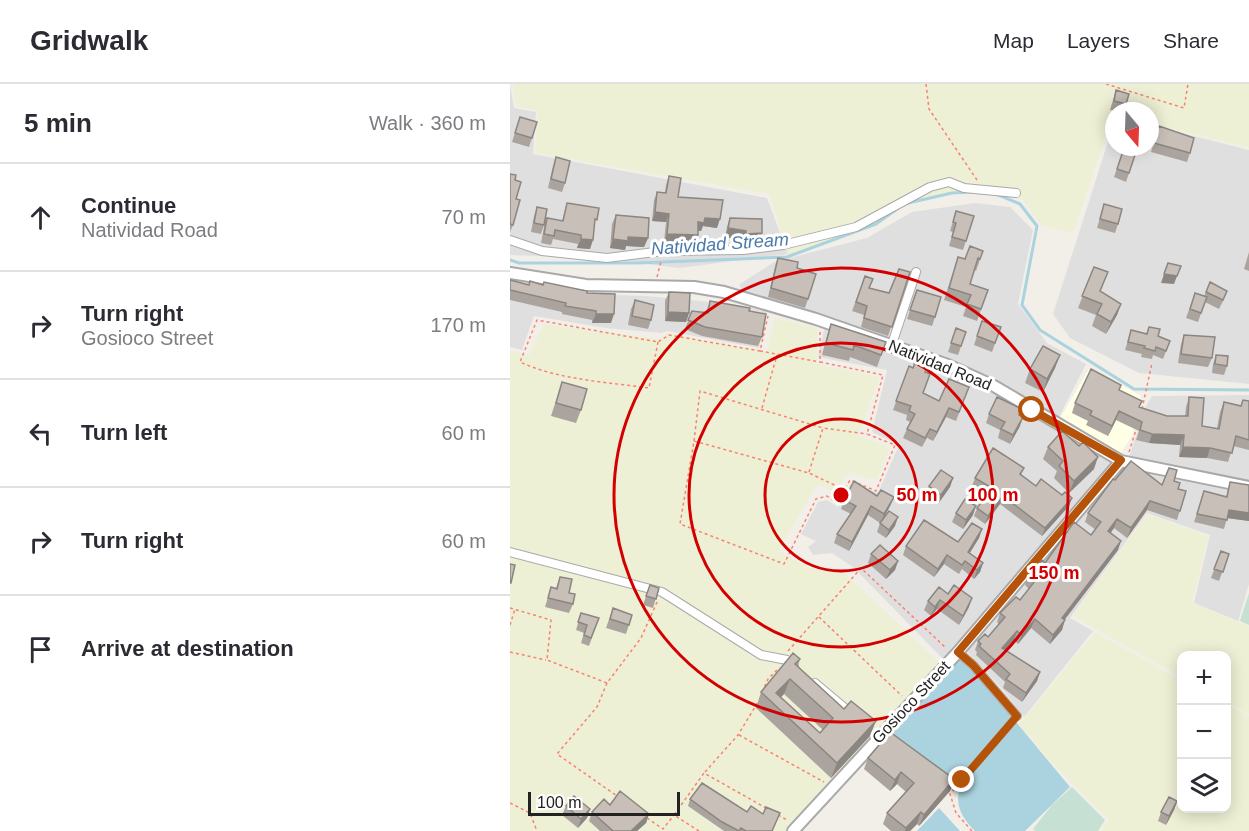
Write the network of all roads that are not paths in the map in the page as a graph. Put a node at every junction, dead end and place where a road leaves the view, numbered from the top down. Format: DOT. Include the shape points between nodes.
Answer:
graph roads {
  1 [pos="1016,193"];
  2 [pos="510,240"];
  3 [pos="916,272"];
  4 [pos="510,273"];
  5 [pos="892,344"];
  6 [pos="1123,461"];
  7 [pos="1249,487"];
  8 [pos="510,552"];
  9 [pos="955,652"];
  10 [pos="1017,716"];
  11 [pos="859,719"];
  12 [pos="793,828"];
  1 -- 2 [label="street" via="964,188 949,182 930,187 856,227 783,245 743,250 663,251 607,258 542,251"];
  3 -- 5 [label="street"];
  4 -- 5 [label="street, Natividad Road" via="586,285 712,289"];
  5 -- 6 [label="street, Natividad Road" via="994,386"];
  6 -- 7 [label="street, Natividad Road"];
  6 -- 9 [label="street, Gosioco Street"];
  8 -- 11 [label="street" via="662,592 761,655 784,659"];
  9 -- 10 [label="street" via="973,665"];
  9 -- 12 [label="street, Gosioco Street"];
}
